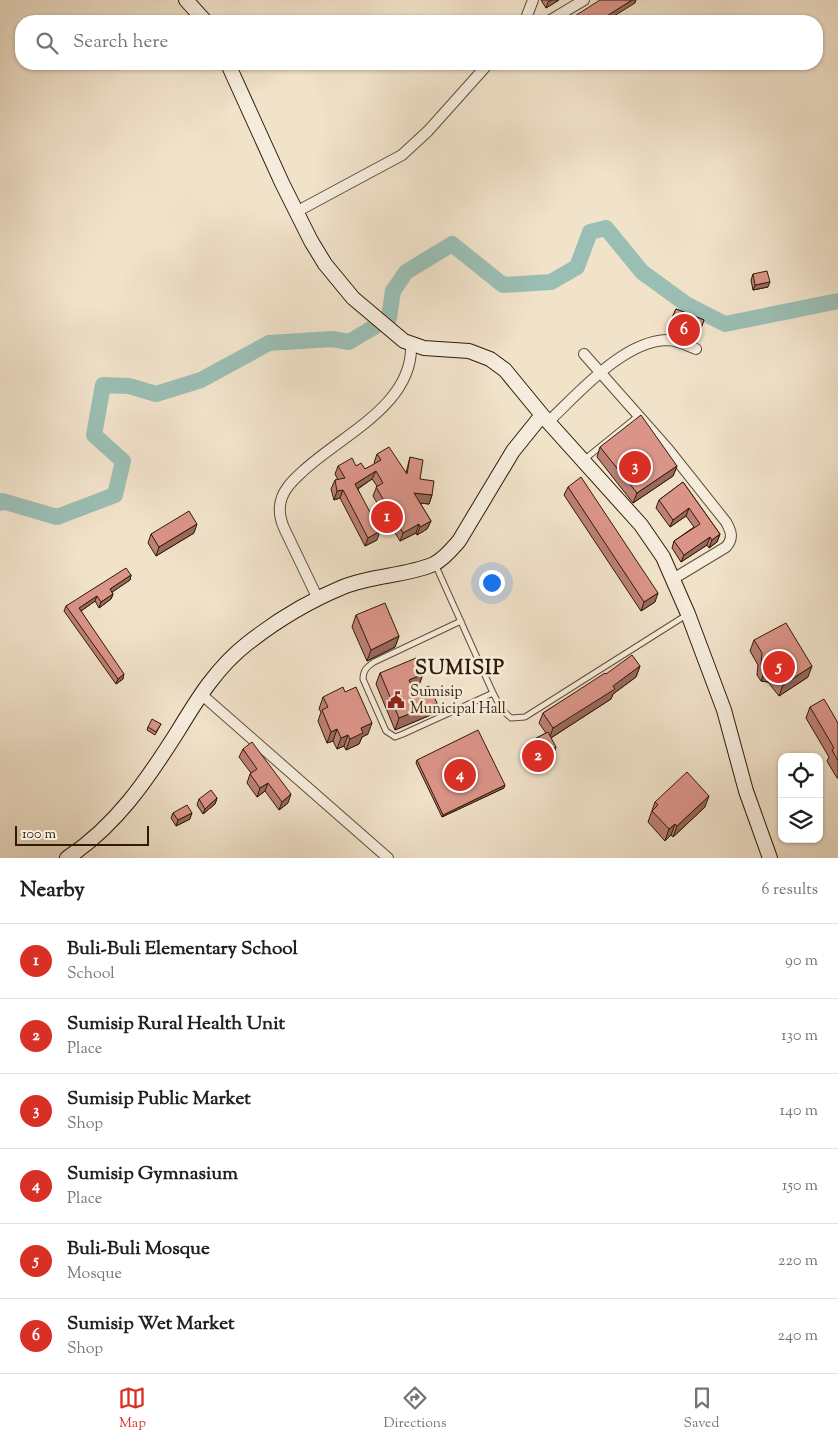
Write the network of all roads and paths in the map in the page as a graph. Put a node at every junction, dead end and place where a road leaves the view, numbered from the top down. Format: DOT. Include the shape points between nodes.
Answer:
graph roads {
  1 [pos="186,0"];
  2 [pos="533,0"];
  3 [pos="584,0"];
  4 [pos="200,15"];
  5 [pos="527,15"];
  6 [pos="559,15"];
  7 [pos="231,70"];
  8 [pos="483,70"];
  9 [pos="296,212"];
  10 [pos="411,344"];
  11 [pos="696,349"];
  12 [pos="584,354"];
  13 [pos="601,373"];
  14 [pos="639,416"];
  15 [pos="545,419"];
  16 [pos="583,460"];
  17 [pos="435,564"];
  18 [pos="673,579"];
  19 [pos="318,599"];
  20 [pos="688,614"];
  21 [pos="461,621"];
  22 [pos="493,693"];
  23 [pos="201,694"];
  24 [pos="67,858"];
  25 [pos="388,858"];
  26 [pos="770,858"];
  1 -- 4 [label="street"];
  2 -- 5 [label="street"];
  3 -- 6 [label="street"];
  7 -- 9 [label="street"];
  8 -- 9 [label="street" via="402,155"];
  9 -- 10 [label="street" via="325,264 353,298"];
  10 -- 15 [label="street" via="469,351 490,360 513,378"];
  10 -- 19 [label="street" via="408,371 392,397 310,464 282,496 280,517"];
  11 -- 13 [label="street" via="674,341 655,341 626,354"];
  12 -- 13 [label="street"];
  13 -- 14 [label="street"];
  13 -- 15 [label="street"];
  14 -- 16 [label="lane"];
  14 -- 18 [label="street" via="710,501 730,531 731,538 726,547"];
  15 -- 16 [label="street"];
  15 -- 17 [label="street" via="513,451 459,540"];
  16 -- 18 [label="street" via="646,530"];
  17 -- 19 [label="street" via="368,579"];
  17 -- 21 [label="lane"];
  18 -- 20 [label="street"];
  19 -- 23 [label="street" via="239,650"];
  20 -- 22 [label="lane" via="525,717 507,716"];
  20 -- 26 [label="street" via="724,710 746,790"];
  21 -- 22 [label="lane"];
  21 -- 22 [label="lane" via="366,668 363,679 382,723 386,731 395,737"];
  23 -- 24 [label="street" via="121,812 98,836"];
  23 -- 25 [label="street"];
}
